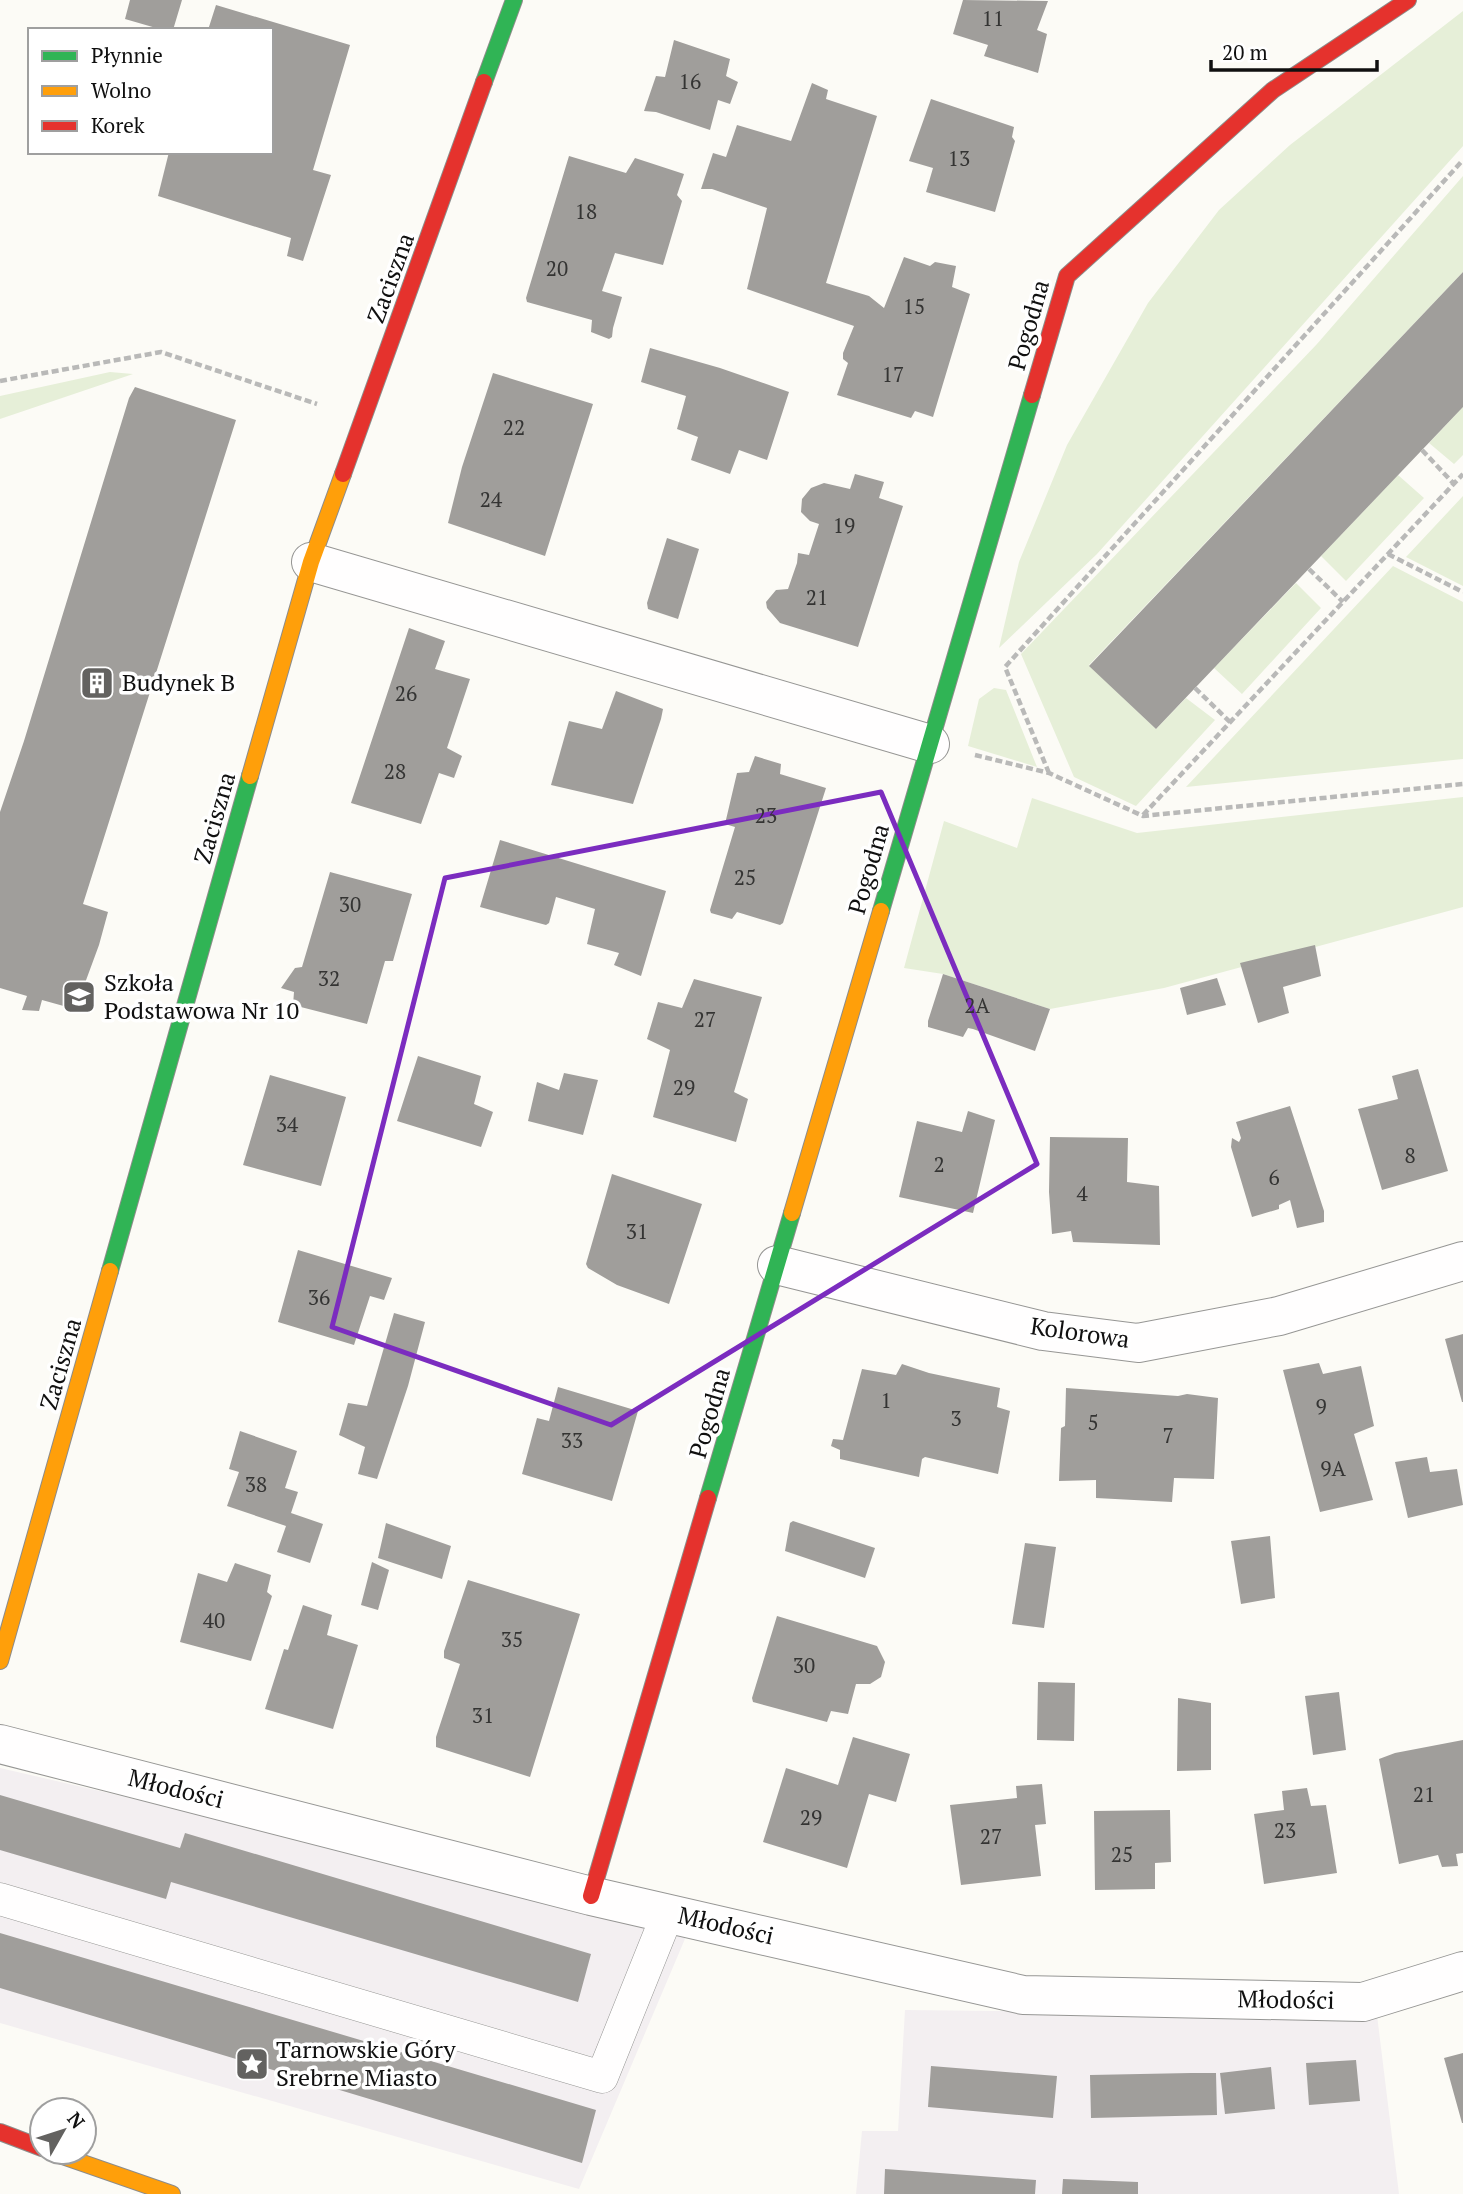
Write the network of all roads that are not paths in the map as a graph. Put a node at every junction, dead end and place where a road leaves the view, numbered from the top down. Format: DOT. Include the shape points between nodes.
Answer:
graph roads {
  1 [pos="514,0"];
  2 [pos="1408,0"];
  3 [pos="311,562"];
  4 [pos="930,744"];
  5 [pos="1463,1261"];
  6 [pos="777,1265"];
  7 [pos="0,1661"];
  8 [pos="0,1744"];
  9 [pos="591,1896"];
  10 [pos="0,1899"];
  11 [pos="668,1913"];
  12 [pos="1463,1971"];
  13 [pos="0,2132"];
  14 [pos="28,2143"];
  15 [pos="91,2166"];
  16 [pos="172,2194"];
  1 -- 3 [label="street, Zaciszna"];
  2 -- 4 [label="street, Pogodna" via="1273,90 1067,276"];
  3 -- 4 [label="street"];
  3 -- 7 [label="street, Zaciszna"];
  4 -- 6 [label="street, Pogodna"];
  5 -- 6 [label="street, Kolorowa" via="1279,1316 1138,1343 1043,1331"];
  6 -- 9 [label="street, Pogodna"];
  8 -- 9 [label="street, Młodości"];
  9 -- 11 [label="street, Młodości"];
  10 -- 11 [label="lane" via="602,2077"];
  11 -- 12 [label="street, Młodości" via="1023,1995 1363,2002"];
  13 -- 14 [label="street"];
  15 -- 16 [label="street"];
}
